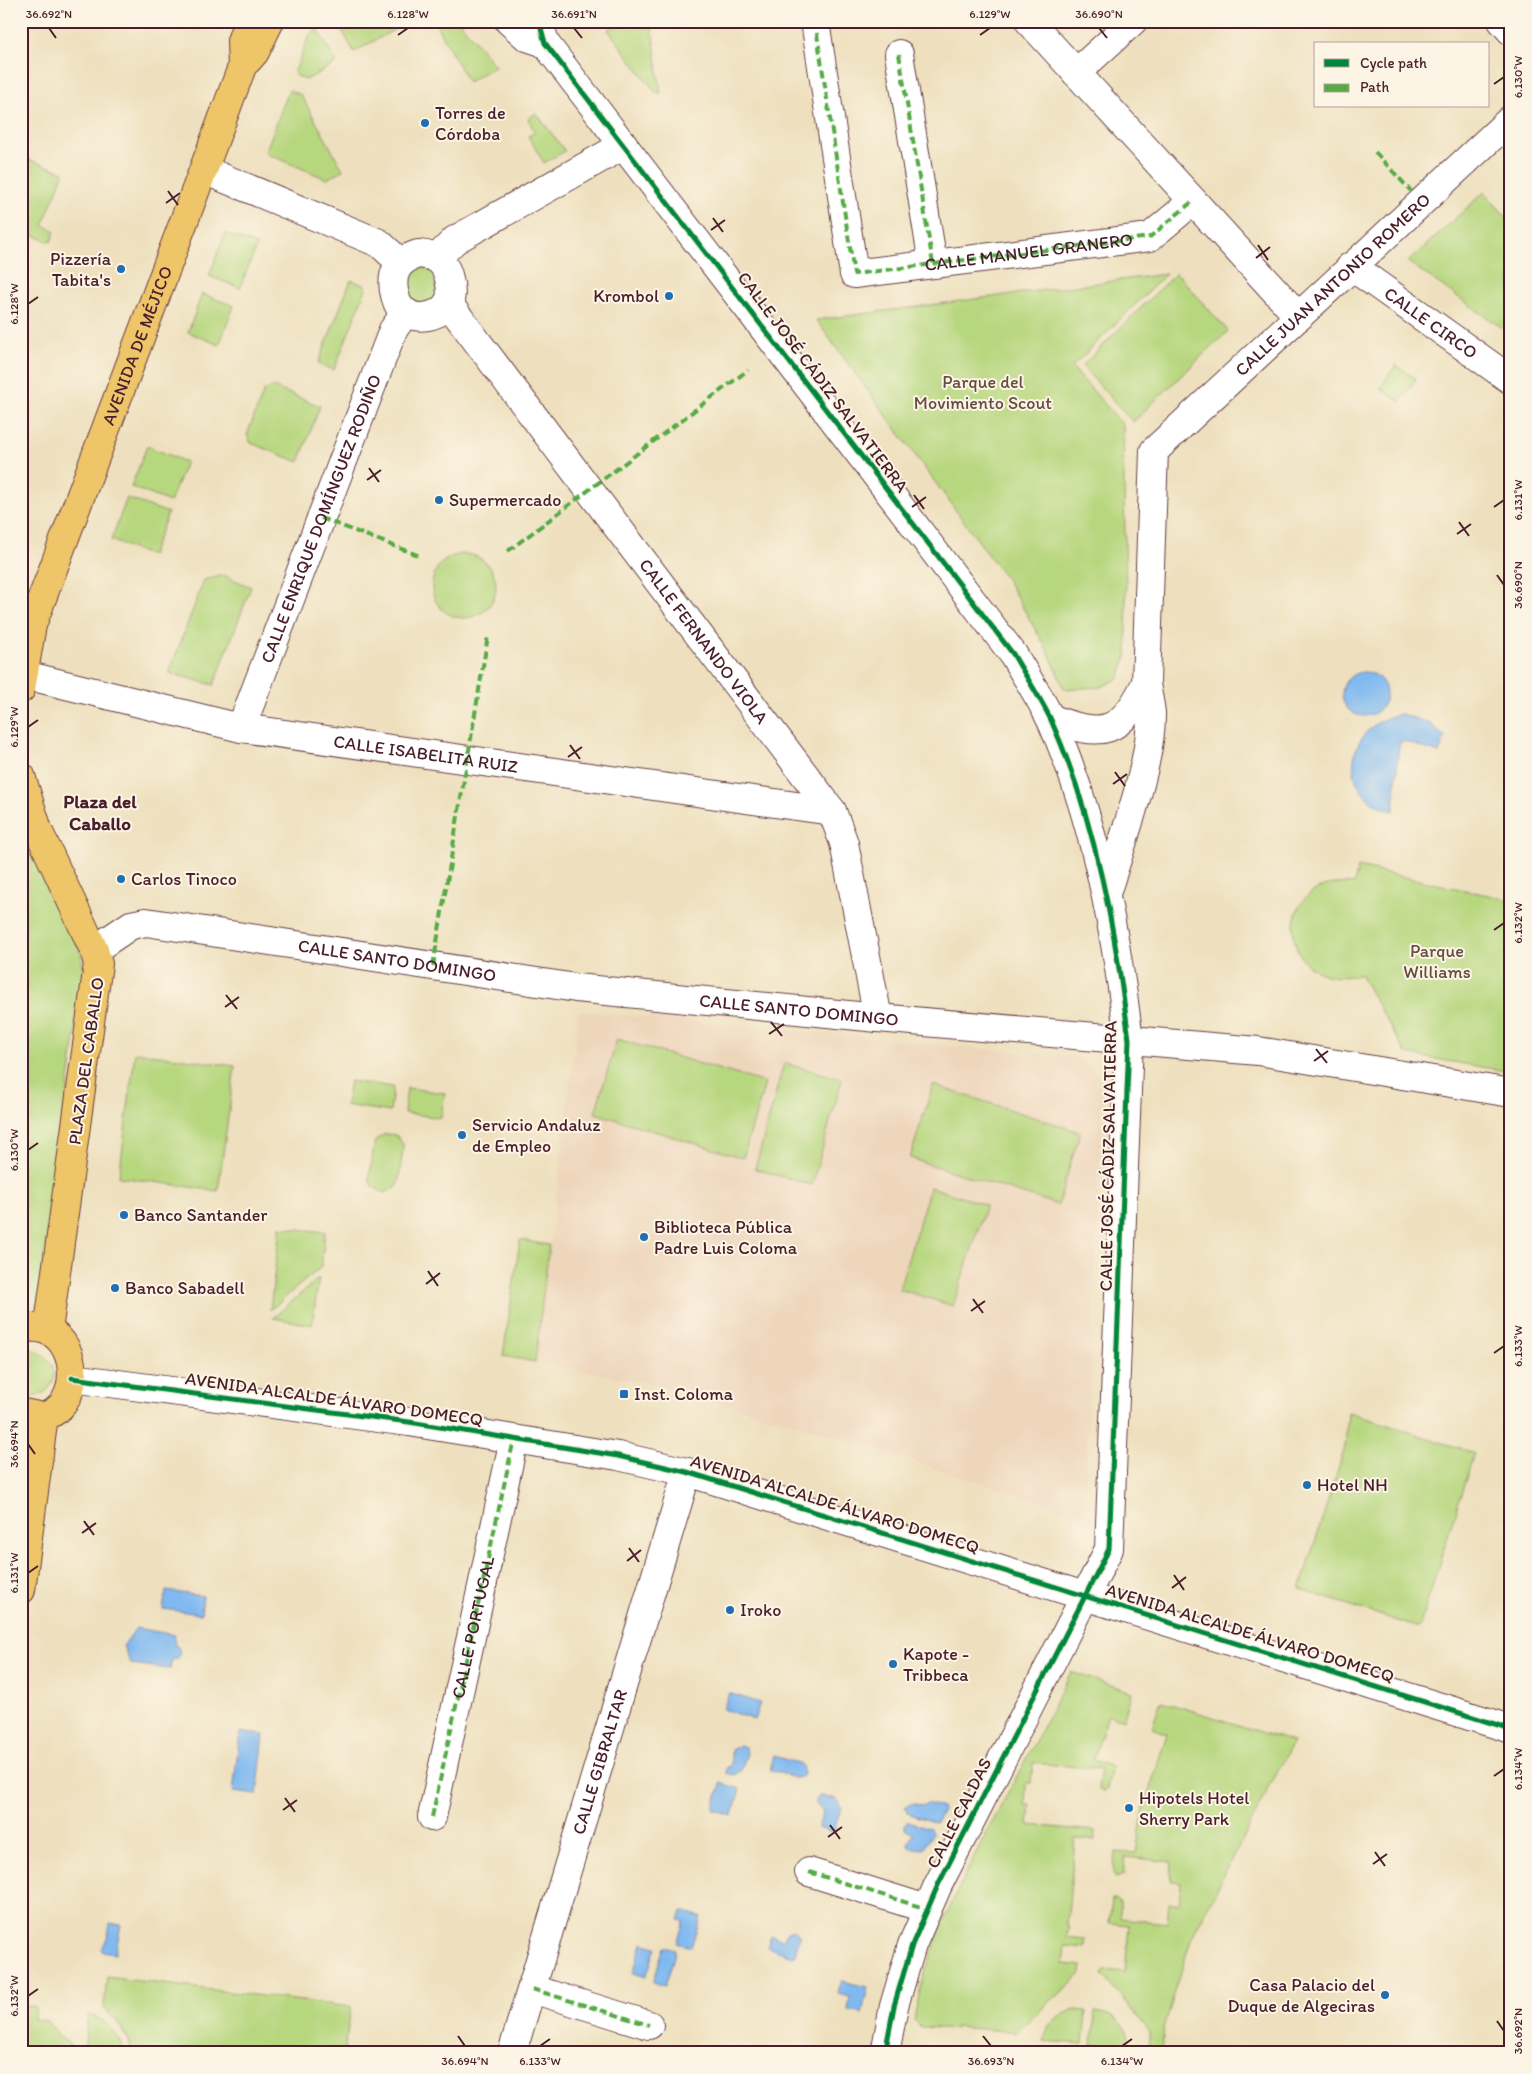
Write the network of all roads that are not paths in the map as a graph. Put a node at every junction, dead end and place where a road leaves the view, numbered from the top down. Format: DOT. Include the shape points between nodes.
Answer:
graph roads {
  1 [pos="248,21"];
  2 [pos="270,21"];
  3 [pos="509,21"];
  4 [pos="815,21"];
  5 [pos="1029,21"];
  6 [pos="1133,21"];
  7 [pos="1502,21"];
  8 [pos="1511,31"];
  9 [pos="542,32"];
  10 [pos="899,54"];
  11 [pos="242,67"];
  12 [pos="1076,73"];
  13 [pos="1511,118"];
  14 [pos="624,145"];
  15 [pos="204,170"];
  16 [pos="1192,201"];
  17 [pos="437,258"];
  18 [pos="400,263"];
  19 [pos="933,264"];
  20 [pos="1351,266"];
  21 [pos="448,303"];
  22 [pos="406,312"];
  23 [pos="1299,317"];
  24 [pos="1511,380"];
  25 [pos="26,633"];
  26 [pos="23,682"];
  27 [pos="1146,683"];
  28 [pos="1050,718"];
  29 [pos="241,728"];
  30 [pos="1106,730"];
  31 [pos="1072,775"];
  32 [pos="21,776"];
  33 [pos="832,811"];
  34 [pos="1106,894"];
  35 [pos="94,950"];
  36 [pos="878,1018"];
  37 [pos="1129,1040"];
  38 [pos="1511,1093"];
  39 [pos="21,1327"];
  40 [pos="48,1331"];
  41 [pos="72,1378"];
  42 [pos="33,1414"];
  43 [pos="514,1439"];
  44 [pos="687,1472"];
  45 [pos="21,1590"];
  46 [pos="1086,1596"];
  47 [pos="1511,1729"];
  48 [pos="432,1817"];
  49 [pos="809,1872"];
  50 [pos="927,1909"];
  51 [pos="532,1989"];
  52 [pos="649,2025"];
  53 [pos="512,2053"];
  54 [pos="885,2053"];
  1 -- 11 [label="main road, AVENIDA DE MÉJICO" via="241,41"];
  2 -- 11 [label="main road, AVENIDA DE MÉJICO" via="255,52"];
  3 -- 9 [label="street, CALLE JOSÉ CÁDIZ SALVATIERRA" via="527,37"];
  4 -- 19 [label="street, CALLE MANUEL GRANERO" via="854,274"];
  5 -- 12 [label="street"];
  6 -- 12 [label="street"];
  7 -- 8 [label="street"];
  9 -- 14 [label="street, CALLE JOSÉ CÁDIZ SALVATIERRA"];
  10 -- 19 [label="street"];
  11 -- 15 [label="main road, AVENIDA DE MÉJICO"];
  12 -- 16 [label="street"];
  13 -- 20 [label="street, CALLE JUAN ANTONIO ROMERO"];
  14 -- 17 [label="street" via="455,240"];
  14 -- 28 [label="street, CALLE JOSÉ CÁDIZ SALVATIERRA" via="1013,654"];
  15 -- 18 [label="street" via="379,243"];
  15 -- 25 [label="main road, AVENIDA DE MÉJICO"];
  16 -- 19 [label="street, CALLE MANUEL GRANERO" via="1150,237"];
  16 -- 23 [label="street"];
  17 -- 18 [label="street" via="418,254"];
  17 -- 21 [label="street" via="448,272 451,294"];
  18 -- 22 [label="street" via="394,270 393,281 400,309"];
  20 -- 23 [label="street, CALLE JUAN ANTONIO ROMERO"];
  20 -- 24 [label="street, CALLE CIRCO"];
  21 -- 22 [label="street" via="431,316 420,317"];
  21 -- 33 [label="street, CALLE FERNANDO VIOLA"];
  22 -- 29 [label="street, CALLE ENRIQUE DOMÍNGUEZ RODIÑO" via="393,330"];
  23 -- 27 [label="street, CALLE JUAN ANTONIO ROMERO" via="1154,451"];
  25 -- 26 [label="main road"];
  26 -- 29 [label="street, CALLE ISABELITA RUIZ"];
  27 -- 30 [label="street" via="1134,707 1121,721"];
  27 -- 34 [label="street" via="1151,712 1148,742"];
  28 -- 30 [label="street" via="1076,728"];
  28 -- 31 [label="street, CALLE JOSÉ CÁDIZ SALVATIERRA"];
  29 -- 33 [label="street, CALLE ISABELITA RUIZ"];
  30 -- 31 [label="street" via="1085,751"];
  31 -- 34 [label="street, CALLE JOSÉ CÁDIZ SALVATIERRA"];
  32 -- 35 [label="main road, PLAZA DEL CABALLO" via="38,830"];
  33 -- 36 [label="street, CALLE FERNANDO VIOLA" via="844,843"];
  34 -- 37 [label="street, CALLE JOSÉ CÁDIZ SALVATIERRA"];
  35 -- 36 [label="street, CALLE SANTO DOMINGO" via="131,926 146,922 576,988"];
  35 -- 40 [label="main road, PLAZA DEL CABALLO" via="98,979"];
  36 -- 37 [label="street, CALLE SANTO DOMINGO"];
  37 -- 38 [label="street, CALLE SANTO DOMINGO" via="1258,1051"];
  37 -- 46 [label="street, CALLE JOSÉ CÁDIZ SALVATIERRA" via="1108,1549"];
  39 -- 40 [label="main road"];
  40 -- 41 [label="main road" via="67,1350"];
  41 -- 42 [label="main road" via="70,1391 55,1410"];
  41 -- 43 [label="street, AVENIDA ALCALDE ÁLVARO DOMECQ" via="399,1420"];
  42 -- 45 [label="main road"];
  43 -- 44 [label="street, AVENIDA ALCALDE ÁLVARO DOMECQ" via="618,1456"];
  43 -- 48 [label="street, CALLE PORTUGAL"];
  44 -- 46 [label="street, AVENIDA ALCALDE ÁLVARO DOMECQ"];
  44 -- 51 [label="street, CALLE GIBRALTAR"];
  46 -- 47 [label="street, AVENIDA ALCALDE ÁLVARO DOMECQ"];
  46 -- 50 [label="street, CALLE CALDAS"];
  49 -- 50 [label="street"];
  50 -- 54 [label="street, CALLE CALDAS" via="912,1945 894,2006"];
  51 -- 52 [label="street"];
  51 -- 53 [label="street, CALLE GIBRALTAR"];
}
